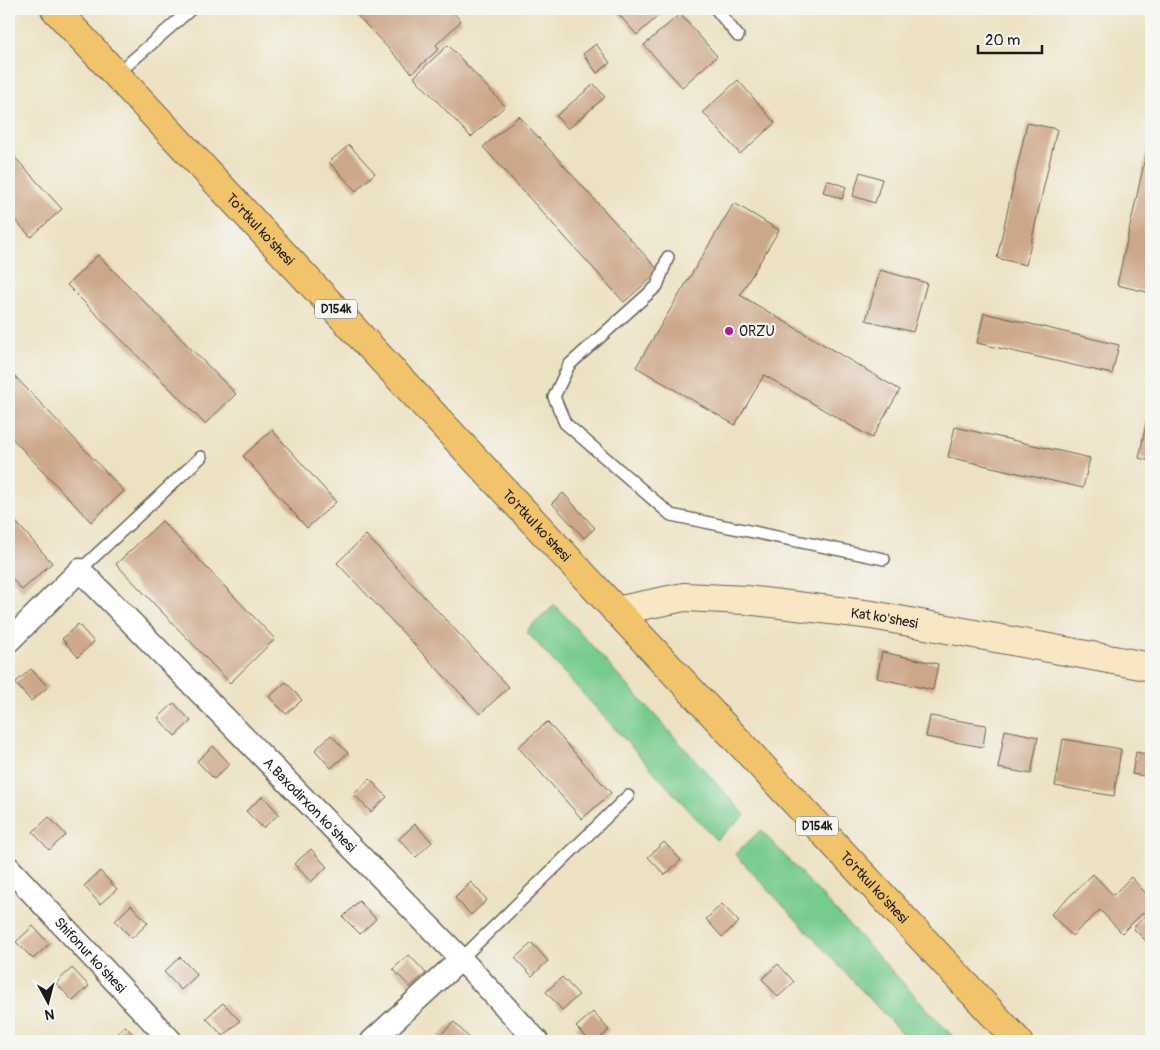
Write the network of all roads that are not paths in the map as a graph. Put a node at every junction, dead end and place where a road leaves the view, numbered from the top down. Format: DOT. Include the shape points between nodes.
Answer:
graph roads {
  1 [pos="55,9"];
  2 [pos="191,9"];
  3 [pos="716,9"];
  4 [pos="738,36"];
  5 [pos="118,73"];
  6 [pos="668,257"];
  7 [pos="201,457"];
  8 [pos="884,559"];
  9 [pos="80,570"];
  10 [pos="616,611"];
  11 [pos="9,641"];
  12 [pos="1151,667"];
  13 [pos="628,796"];
  14 [pos="9,868"];
  15 [pos="461,959"];
  16 [pos="171,1041"];
  17 [pos="372,1041"];
  18 [pos="537,1041"];
  19 [pos="1018,1041"];
  1 -- 5 [label="main road, To'rtkul ko'shesi / D154k"];
  2 -- 5 [label="lane"];
  3 -- 4 [label="lane"];
  5 -- 10 [label="main road, To'rtkul ko'shesi / D154k"];
  6 -- 8 [label="lane" via="657,286 569,365 554,397 565,423 671,514"];
  7 -- 9 [label="lane"];
  9 -- 11 [label="street"];
  9 -- 15 [label="street, A.Baxodirxon ko'shesi"];
  10 -- 12 [label="street, Kat ko'shesi" via="684,597 746,600 872,615"];
  10 -- 19 [label="main road, To'rtkul ko'shesi / D154k"];
  13 -- 15 [label="lane"];
  14 -- 16 [label="street, Shifonur ko'shesi"];
  15 -- 17 [label="street"];
  15 -- 18 [label="street, A.Baxodirxon ko'shesi"];
}
